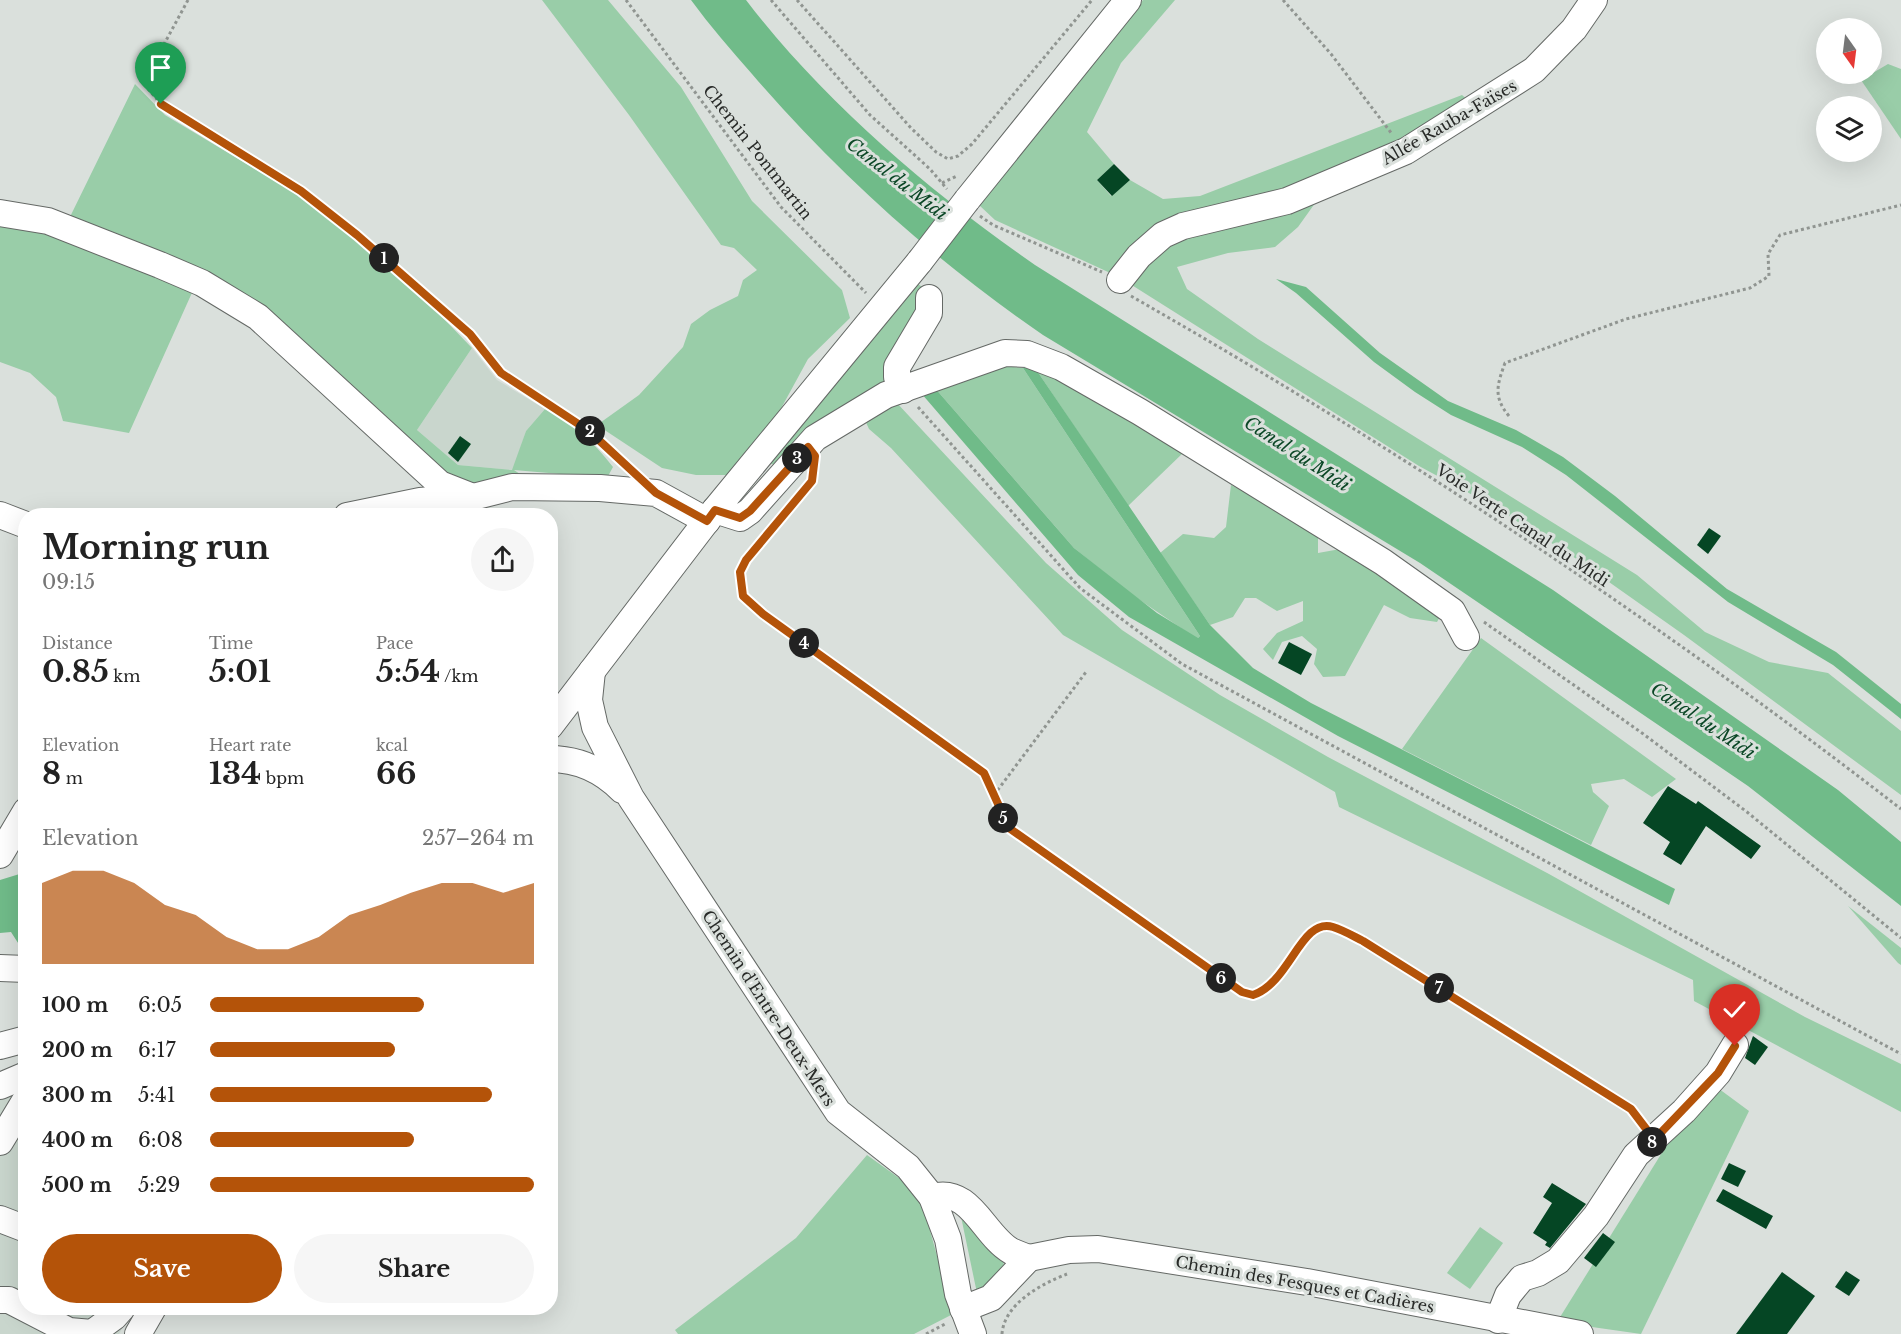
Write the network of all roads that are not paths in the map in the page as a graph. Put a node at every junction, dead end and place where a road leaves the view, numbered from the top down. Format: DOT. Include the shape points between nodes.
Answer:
graph roads {
  1 [pos="1128,0"];
  2 [pos="1594,0"];
  3 [pos="0,213"];
  4 [pos="1120,280"];
  5 [pos="929,298"];
  6 [pos="903,390"];
  7 [pos="473,496"];
  8 [pos="386,508"];
  9 [pos="454,508"];
  10 [pos="0,515"];
  11 [pos="711,516"];
  12 [pos="18,522"];
  13 [pos="1472,628"];
  14 [pos="592,671"];
  15 [pos="558,716"];
  16 [pos="558,724"];
  17 [pos="558,746"];
  18 [pos="610,758"];
  19 [pos="558,760"];
  20 [pos="581,764"];
  21 [pos="632,798"];
  22 [pos="18,812"];
  23 [pos="0,817"];
  24 [pos="18,824"];
  25 [pos="0,855"];
  26 [pos="0,968"];
  27 [pos="18,969"];
  28 [pos="18,1041"];
  29 [pos="0,1046"];
  30 [pos="1735,1046"];
  31 [pos="16,1089"];
  32 [pos="0,1113"];
  33 [pos="0,1142"];
  34 [pos="932,1197"];
  35 [pos="0,1219"];
  36 [pos="18,1226"];
  37 [pos="1029,1258"];
  38 [pos="18,1289"];
  39 [pos="0,1298"];
  40 [pos="18,1304"];
  41 [pos="963,1309"];
  42 [pos="43,1315"];
  43 [pos="96,1315"];
  44 [pos="116,1315"];
  45 [pos="149,1315"];
  46 [pos="1498,1320"];
  47 [pos="84,1333"];
  48 [pos="138,1334"];
  49 [pos="973,1334"];
  50 [pos="1580,1334"];
  1 -- 11 [label="street, bridge" via="882,310"];
  2 -- 4 [label="street, Allée Rauba-Faïses" via="1574,29 1534,70 1406,151 1287,201 1162,235"];
  3 -- 7 [label="street" via="48,221 202,283 258,317 440,484"];
  5 -- 6 [label="street" via="929,313 897,367"];
  6 -- 11 [label="street" via="876,401 815,438 740,518"];
  6 -- 13 [label="street" via="1005,353 1027,354 1061,367 1393,568"];
  7 -- 8 [label="street"];
  7 -- 9 [label="street"];
  7 -- 11 [label="street" via="512,487 600,488 656,493"];
  10 -- 12 [label="street"];
  11 -- 14 [label="street"];
  14 -- 15 [label="street"];
  14 -- 18 [label="street, Chemin d'Entre-Deux-Mers" via="589,700 595,727"];
  16 -- 18 [label="street, Chemin d'Entre-Deux-Mers" via="571,723 592,736"];
  17 -- 20 [label="street, Chemin d'Entre-Deux-Mers"];
  18 -- 21 [label="street, Chemin d'Entre-Deux-Mers"];
  19 -- 20 [label="street, Chemin d'Entre-Deux-Mers"];
  20 -- 21 [label="street, Chemin d'Entre-Deux-Mers" via="609,777"];
  21 -- 34 [label="street, Chemin d'Entre-Deux-Mers" via="838,1112 908,1167"];
  22 -- 23 [label="street"];
  24 -- 25 [label="street"];
  26 -- 27 [label="street"];
  28 -- 29 [label="street"];
  30 -- 46 [label="street" via="1718,1073 1636,1155 1596,1216 1557,1261 1522,1278 1508,1295"];
  31 -- 32 [label="street"];
  31 -- 33 [label="street"];
  34 -- 37 [label="street" via="942,1194 959,1198 1010,1251"];
  34 -- 41 [label="street, Chemin d'Entre-Deux-Mers" via="948,1239"];
  35 -- 36 [label="street"];
  37 -- 41 [label="street" via="991,1298"];
  37 -- 46 [label="street, Chemin des Fesques et Cadières" via="1059,1251 1098,1249 1307,1282"];
  38 -- 39 [label="street"];
  39 -- 40 [label="street"];
  41 -- 49 [label="street, Chemin d'Entre-Deux-Mers"];
  42 -- 47 [label="street"];
  43 -- 47 [label="street"];
  44 -- 47 [label="street"];
  45 -- 48 [label="street"];
  46 -- 50 [label="street, Chemin des Fesques et Cadières"];
}
